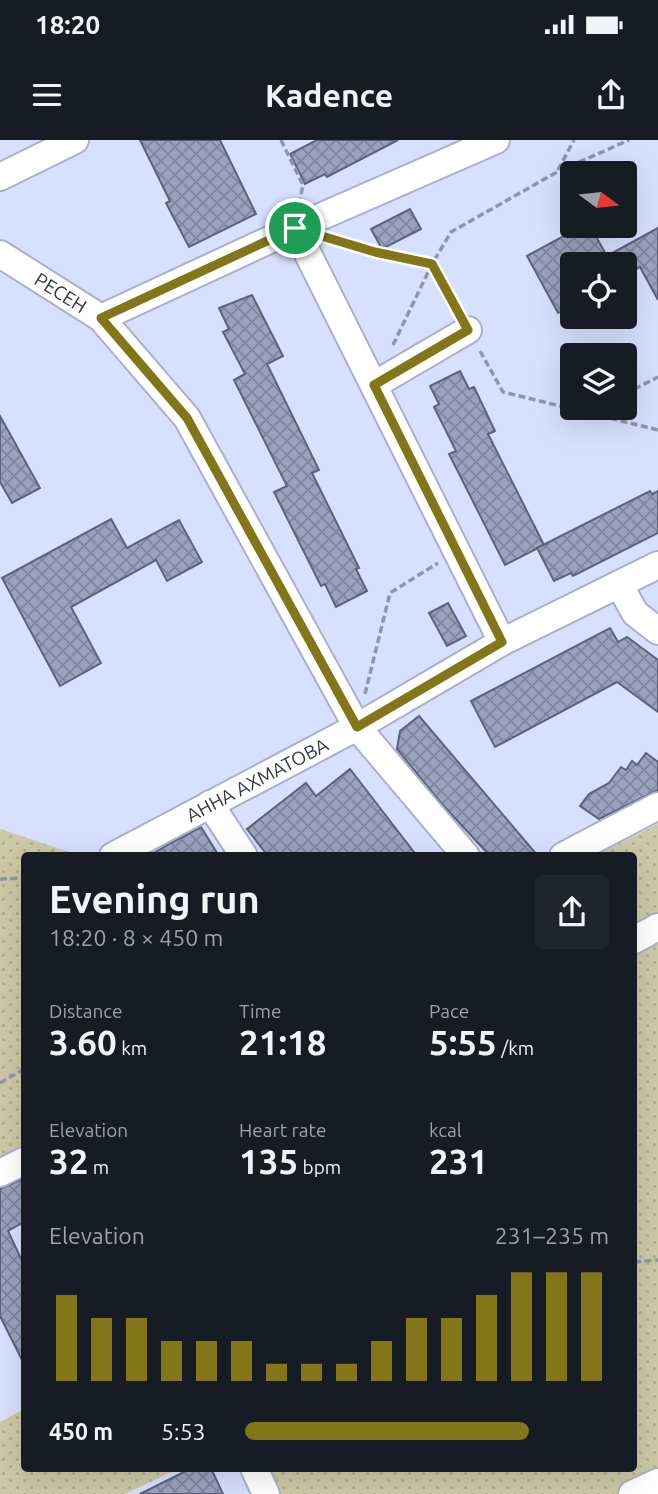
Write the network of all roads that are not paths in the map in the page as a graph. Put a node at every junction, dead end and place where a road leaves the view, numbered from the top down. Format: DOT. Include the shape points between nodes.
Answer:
graph roads {
  1 [pos="75,140"];
  2 [pos="496,140"];
  3 [pos="3,168"];
  4 [pos="295,228"];
  5 [pos="0,254"];
  6 [pos="101,318"];
  7 [pos="468,330"];
  8 [pos="374,385"];
  9 [pos="658,565"];
  10 [pos="619,584"];
  11 [pos="658,631"];
  12 [pos="502,642"];
  13 [pos="357,727"];
  14 [pos="210,804"];
  15 [pos="658,806"];
  16 [pos="125,852"];
  17 [pos="241,852"];
  18 [pos="463,852"];
  19 [pos="571,852"];
  20 [pos="658,927"];
  21 [pos="637,938"];
  22 [pos="21,1162"];
  23 [pos="0,1173"];
  24 [pos="256,1472"];
  25 [pos="658,1482"];
  26 [pos="266,1494"];
  27 [pos="632,1494"];
  1 -- 3 [label="street"];
  2 -- 4 [label="street"];
  4 -- 6 [label="street"];
  4 -- 8 [label="street"];
  5 -- 6 [label="street, РЕСЕН"];
  6 -- 13 [label="street, РЕСЕН" via="187,418"];
  7 -- 8 [label="street"];
  8 -- 12 [label="street"];
  9 -- 10 [label="street, АННА АХМАТОВА"];
  10 -- 11 [label="street" via="635,613"];
  10 -- 12 [label="street, АННА АХМАТОВА"];
  12 -- 13 [label="street, АННА АХМАТОВА"];
  13 -- 14 [label="street, АННА АХМАТОВА"];
  13 -- 18 [label="street, РЕСЕН"];
  14 -- 16 [label="street, АННА АХМАТОВА"];
  14 -- 17 [label="street"];
  15 -- 19 [label="street"];
  20 -- 21 [label="street"];
  22 -- 23 [label="street"];
  24 -- 26 [label="street"];
  25 -- 27 [label="street"];
}
